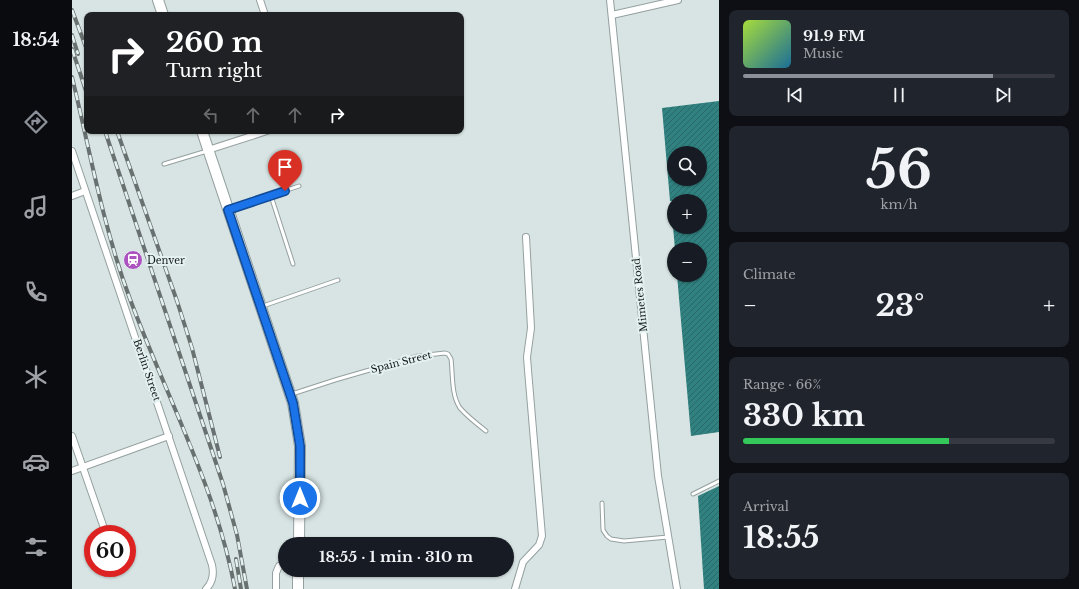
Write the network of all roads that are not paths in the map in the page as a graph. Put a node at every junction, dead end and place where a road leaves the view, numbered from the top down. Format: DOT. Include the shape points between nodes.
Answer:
graph roads {
  1 [pos="158,0"];
  2 [pos="260,0"];
  3 [pos="610,0"];
  4 [pos="678,0"];
  5 [pos="162,12"];
  6 [pos="264,12"];
  7 [pos="612,15"];
  8 [pos="203,134"];
  9 [pos="258,134"];
  10 [pos="208,150"];
  11 [pos="72,151"];
  12 [pos="164,164"];
  13 [pos="299,186"];
  14 [pos="85,191"];
  15 [pos="72,196"];
  16 [pos="271,196"];
  17 [pos="228,210"];
  18 [pos="526,237"];
  19 [pos="293,264"];
  20 [pos="338,280"];
  21 [pos="261,307"];
  22 [pos="291,394"];
  23 [pos="486,431"];
  24 [pos="72,436"];
  25 [pos="169,436"];
  26 [pos="83,467"];
  27 [pos="72,471"];
  28 [pos="719,482"];
  29 [pos="693,494"];
  30 [pos="602,503"];
  31 [pos="103,525"];
  32 [pos="299,537"];
  33 [pos="668,538"];
  34 [pos="278,568"];
  35 [pos="298,577"];
  36 [pos="206,589"];
  37 [pos="276,589"];
  38 [pos="298,589"];
  39 [pos="516,589"];
  40 [pos="677,589"];
  1 -- 5 [label="main road"];
  2 -- 6 [label="street"];
  3 -- 7 [label="street, Mimetes Road"];
  4 -- 7 [label="street"];
  7 -- 33 [label="street, Mimetes Road" via="658,476"];
  8 -- 10 [label="main road"];
  9 -- 10 [label="street"];
  10 -- 12 [label="lane"];
  10 -- 17 [label="main road"];
  11 -- 14 [label="street, Berlin Street"];
  13 -- 16 [label="lane"];
  14 -- 15 [label="street"];
  14 -- 25 [label="street, Berlin Street"];
  16 -- 17 [label="lane"];
  16 -- 19 [label="lane"];
  17 -- 21 [label="main road"];
  18 -- 39 [label="street" via="531,328 527,358 542,536 524,562"];
  20 -- 21 [label="lane"];
  21 -- 22 [label="main road"];
  22 -- 23 [label="lane, Spain Street" via="418,356 445,353 451,359 455,395 460,408"];
  22 -- 32 [label="main road" via="300,446"];
  24 -- 26 [label="street"];
  25 -- 26 [label="street"];
  25 -- 36 [label="street, Berlin Street" via="214,570 212,580"];
  26 -- 27 [label="street"];
  26 -- 31 [label="street"];
  28 -- 29 [label="lane"];
  30 -- 33 [label="lane" via="603,530 611,539 624,541"];
  33 -- 40 [label="street, Mimetes Road"];
  34 -- 37 [label="street"];
  35 -- 38 [label="main road"];
}
